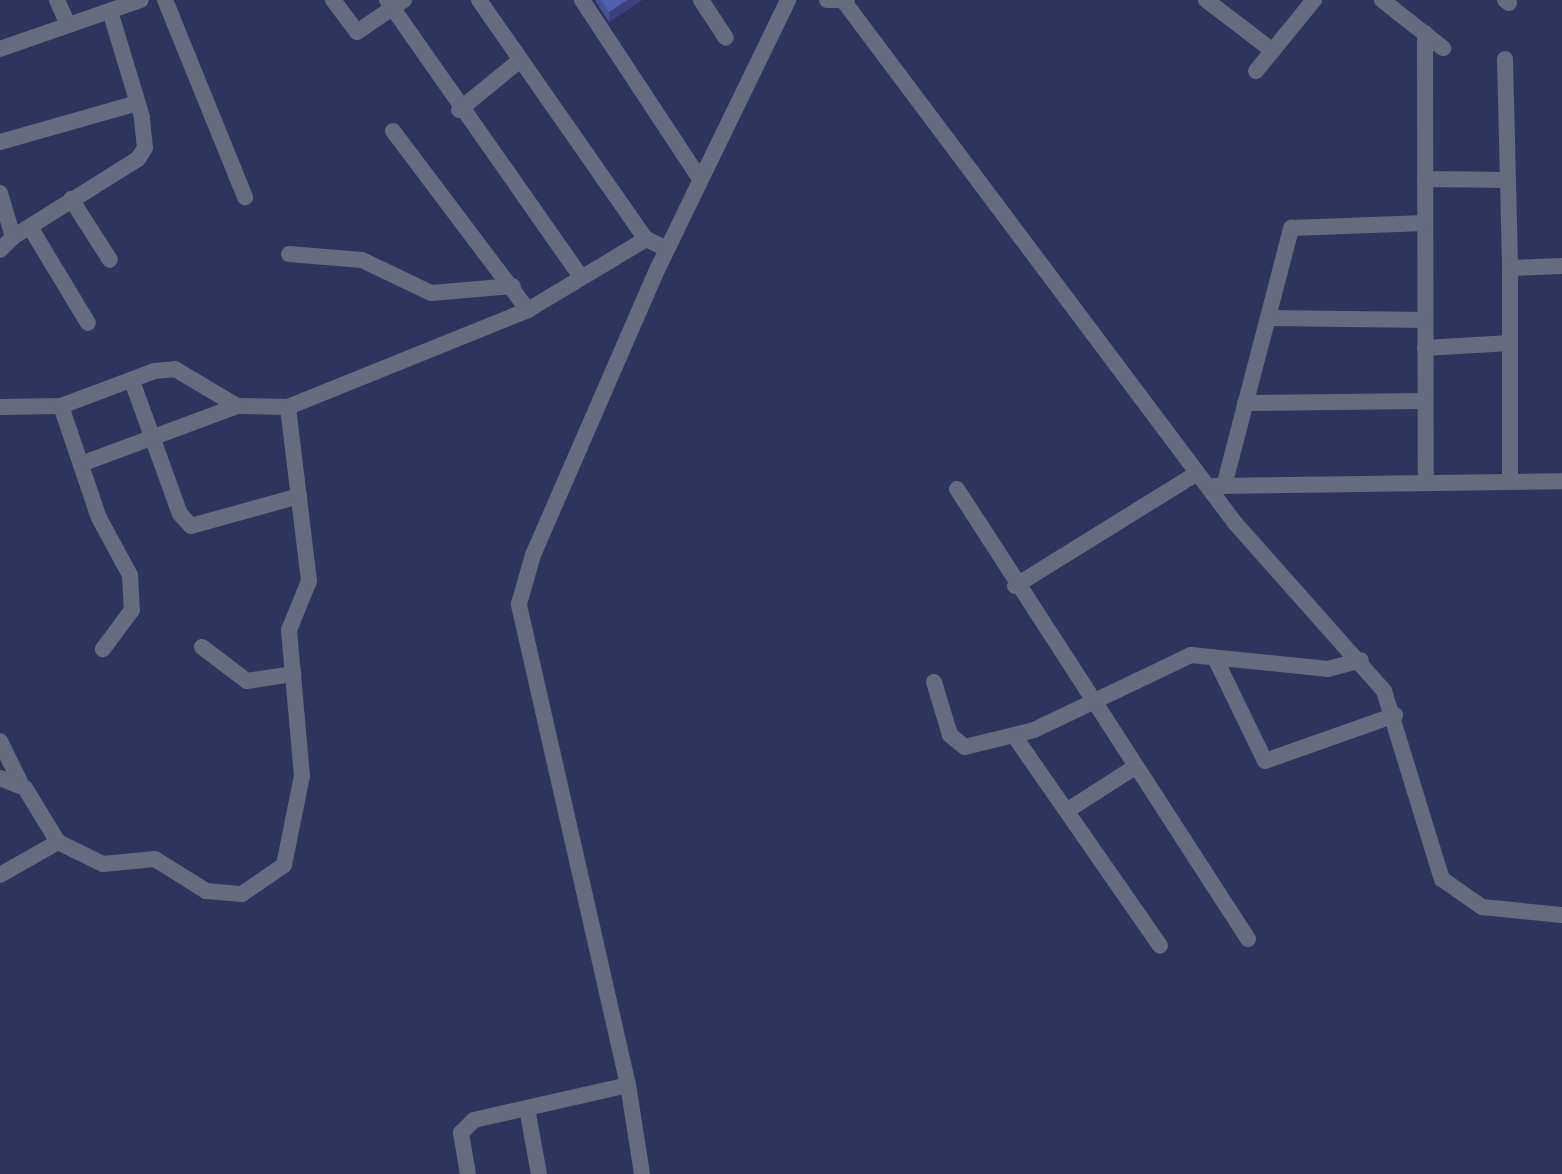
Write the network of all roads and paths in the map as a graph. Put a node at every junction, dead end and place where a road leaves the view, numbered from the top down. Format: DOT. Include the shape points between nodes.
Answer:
graph roads {
  1 [pos="57,0"];
  2 [pos="141,0"];
  3 [pos="165,0"];
  4 [pos="333,0"];
  5 [pos="479,0"];
  6 [pos="701,0"];
  7 [pos="788,0"];
  8 [pos="1206,0"];
  9 [pos="1314,0"];
  10 [pos="1382,0"];
  11 [pos="586,1"];
  12 [pos="837,2"];
  13 [pos="395,3"];
  14 [pos="110,11"];
  15 [pos="68,26"];
  16 [pos="1425,33"];
  17 [pos="726,38"];
  18 [pos="1443,48"];
  19 [pos="0,49"];
  20 [pos="1273,51"];
  21 [pos="1505,59"];
  22 [pos="519,61"];
  23 [pos="1256,71"];
  24 [pos="138,103"];
  25 [pos="459,110"];
  26 [pos="393,131"];
  27 [pos="0,142"];
  28 [pos="700,178"];
  29 [pos="1425,179"];
  30 [pos="1508,180"];
  31 [pos="0,193"];
  32 [pos="245,197"];
  33 [pos="71,199"];
  34 [pos="1425,223"];
  35 [pos="30,227"];
  36 [pos="13,237"];
  37 [pos="646,239"];
  38 [pos="667,249"];
  39 [pos="0,250"];
  40 [pos="289,254"];
  41 [pos="110,260"];
  42 [pos="1562,266"];
  43 [pos="1510,268"];
  44 [pos="579,274"];
  45 [pos="513,286"];
  46 [pos="528,310"];
  47 [pos="1268,318"];
  48 [pos="1425,320"];
  49 [pos="88,323"];
  50 [pos="1510,343"];
  51 [pos="1425,348"];
  52 [pos="132,381"];
  53 [pos="1425,401"];
  54 [pos="1245,403"];
  55 [pos="61,406"];
  56 [pos="237,406"];
  57 [pos="0,407"];
  58 [pos="288,407"];
  59 [pos="154,440"];
  60 [pos="81,464"];
  61 [pos="1510,481"];
  62 [pos="1562,481"];
  63 [pos="1209,482"];
  64 [pos="1426,483"];
  65 [pos="957,489"];
  66 [pos="299,496"];
  67 [pos="1015,586"];
  68 [pos="202,647"];
  69 [pos="103,649"];
  70 [pos="1214,658"];
  71 [pos="1361,660"];
  72 [pos="293,674"];
  73 [pos="934,682"];
  74 [pos="1093,702"];
  75 [pos="1395,715"];
  76 [pos="1015,737"];
  77 [pos="0,741"];
  78 [pos="1135,766"];
  79 [pos="0,778"];
  80 [pos="20,782"];
  81 [pos="1068,810"];
  82 [pos="58,842"];
  83 [pos="0,875"];
  84 [pos="1562,915"];
  85 [pos="1248,939"];
  86 [pos="1160,946"];
  87 [pos="628,1085"];
  88 [pos="527,1108"];
  89 [pos="468,1174"];
  90 [pos="539,1174"];
  91 [pos="642,1174"];
  1 -- 15 [label="street"];
  2 -- 14 [label="street"];
  3 -- 32 [label="street"];
  4 -- 13 [label="street" via="357,32"];
  5 -- 22 [label="street"];
  6 -- 17 [label="street"];
  7 -- 28 [label="street"];
  8 -- 20 [label="street"];
  9 -- 20 [label="street"];
  10 -- 16 [label="street"];
  11 -- 28 [label="street"];
  12 -- 63 [label="street"];
  13 -- 25 [label="street"];
  14 -- 15 [label="street"];
  14 -- 24 [label="street"];
  15 -- 19 [label="street"];
  16 -- 18 [label="street"];
  16 -- 29 [label="street"];
  20 -- 23 [label="street"];
  21 -- 30 [label="street"];
  22 -- 25 [label="street"];
  22 -- 37 [label="street"];
  24 -- 27 [label="street"];
  24 -- 33 [label="street" via="147,137 138,159"];
  25 -- 44 [label="street"];
  26 -- 45 [label="street"];
  28 -- 38 [label="street"];
  29 -- 30 [label="street"];
  29 -- 34 [label="street"];
  30 -- 43 [label="street"];
  31 -- 36 [label="street"];
  33 -- 35 [label="street"];
  33 -- 41 [label="street"];
  34 -- 47 [label="street" via="1291,228"];
  34 -- 48 [label="street"];
  35 -- 36 [label="street"];
  35 -- 49 [label="street"];
  36 -- 39 [label="street"];
  37 -- 38 [label="street"];
  37 -- 44 [label="street"];
  38 -- 87 [label="street" via="533,555 519,604"];
  40 -- 45 [label="street" via="362,260 430,293"];
  42 -- 43 [label="street"];
  43 -- 50 [label="street"];
  44 -- 46 [label="street"];
  45 -- 46 [label="street"];
  46 -- 58 [label="street"];
  47 -- 48 [label="street"];
  47 -- 54 [label="street"];
  48 -- 51 [label="street"];
  50 -- 51 [label="street"];
  50 -- 61 [label="street"];
  51 -- 53 [label="street"];
  52 -- 55 [label="street"];
  52 -- 56 [label="street" via="175,369"];
  52 -- 59 [label="street"];
  53 -- 54 [label="street"];
  53 -- 64 [label="street"];
  54 -- 63 [label="street"];
  55 -- 57 [label="street"];
  55 -- 60 [label="street"];
  56 -- 58 [label="street"];
  56 -- 59 [label="street"];
  58 -- 66 [label="street"];
  59 -- 60 [label="street"];
  59 -- 66 [label="street" via="180,514 191,526"];
  60 -- 69 [label="street" via="99,518 130,575 135,600"];
  61 -- 62 [label="street"];
  61 -- 64 [label="street"];
  63 -- 64 [label="street"];
  63 -- 67 [label="street"];
  63 -- 71 [label="street"];
  65 -- 67 [label="street"];
  66 -- 72 [label="street" via="309,581 290,620"];
  67 -- 74 [label="street"];
  68 -- 72 [label="street" via="247,681"];
  70 -- 71 [label="street" via="1328,669"];
  70 -- 74 [label="street" via="1177,659"];
  70 -- 75 [label="street" via="1265,761"];
  71 -- 75 [label="street"];
  72 -- 82 [label="street" via="302,776 289,857 252,890 206,891 165,862 103,864"];
  73 -- 76 [label="street" via="956,744"];
  74 -- 76 [label="street"];
  74 -- 78 [label="street"];
  75 -- 84 [label="street" via="1443,878 1482,907"];
  76 -- 81 [label="street"];
  77 -- 80 [label="street"];
  78 -- 81 [label="street"];
  78 -- 85 [label="street"];
  79 -- 80 [label="street"];
  80 -- 82 [label="street"];
  81 -- 86 [label="street"];
  82 -- 83 [label="street"];
  87 -- 88 [label="street"];
  87 -- 91 [label="street"];
  88 -- 89 [label="street" via="465,1126 461,1143"];
  88 -- 90 [label="street"];
}
